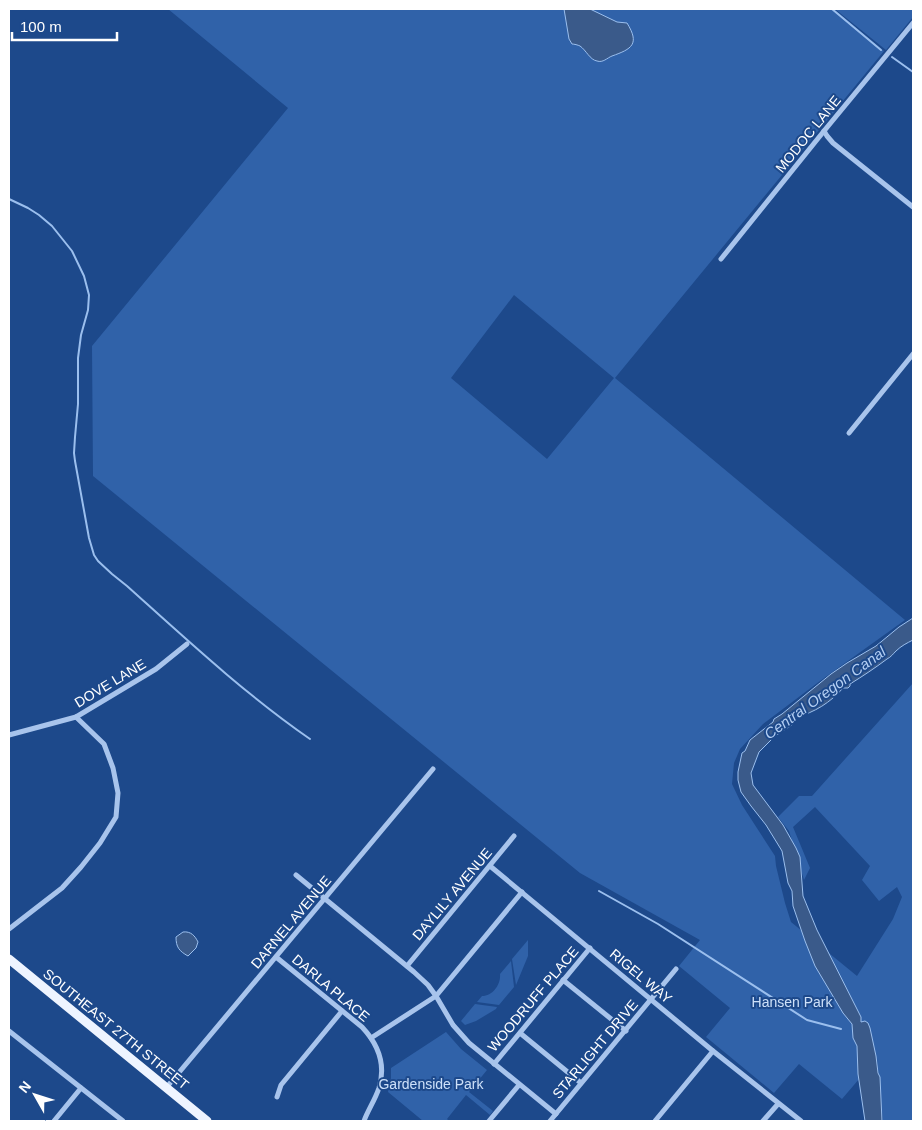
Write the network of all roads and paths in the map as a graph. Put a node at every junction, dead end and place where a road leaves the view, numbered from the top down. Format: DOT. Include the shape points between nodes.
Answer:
graph roads {
  1 [pos="913,23"];
  2 [pos="824,131"];
  3 [pos="913,207"];
  4 [pos="721,259"];
  5 [pos="913,354"];
  6 [pos="849,432"];
  7 [pos="187,644"];
  8 [pos="76,717"];
  9 [pos="9,735"];
  10 [pos="433,769"];
  11 [pos="514,836"];
  12 [pos="490,866"];
  13 [pos="296,875"];
  14 [pos="522,892"];
  15 [pos="325,899"];
  16 [pos="9,930"];
  17 [pos="590,948"];
  18 [pos="276,957"];
  19 [pos="9,959"];
  20 [pos="407,966"];
  21 [pos="676,969"];
  22 [pos="563,980"];
  23 [pos="436,996"];
  24 [pos="652,999"];
  25 [pos="342,1011"];
  26 [pos="626,1030"];
  27 [pos="9,1031"];
  28 [pos="520,1033"];
  29 [pos="372,1038"];
  30 [pos="713,1051"];
  31 [pos="494,1064"];
  32 [pos="581,1083"];
  33 [pos="520,1085"];
  34 [pos="81,1088"];
  35 [pos="166,1088"];
  36 [pos="277,1097"];
  37 [pos="778,1104"];
  38 [pos="556,1114"];
  39 [pos="493,1116"];
  40 [pos="201,1120"];
  41 [pos="54,1121"];
  42 [pos="123,1121"];
  43 [pos="364,1121"];
  44 [pos="489,1121"];
  45 [pos="500,1121"];
  46 [pos="550,1121"];
  47 [pos="655,1121"];
  48 [pos="763,1121"];
  49 [pos="801,1121"];
  1 -- 2 [label="street, MODOC LANE"];
  2 -- 3 [label="street" via="833,143"];
  2 -- 4 [label="street, MODOC LANE"];
  5 -- 6 [label="street"];
  7 -- 8 [label="street, DOVE LANE" via="156,669"];
  8 -- 9 [label="street, DOVE LANE"];
  8 -- 16 [label="street" via="104,744 118,793 116,817 100,844 62,888"];
  10 -- 15 [label="street, DARNEL AVENUE"];
  11 -- 12 [label="street, DAYLILY AVENUE"];
  12 -- 14 [label="street, RIGEL WAY"];
  12 -- 20 [label="street, DAYLILY AVENUE"];
  13 -- 15 [label="street"];
  14 -- 17 [label="street, RIGEL WAY"];
  14 -- 23 [label="street"];
  15 -- 18 [label="street, DARNEL AVENUE"];
  15 -- 20 [label="street"];
  17 -- 22 [label="street, WOODRUFF PLACE"];
  17 -- 24 [label="street, RIGEL WAY"];
  18 -- 25 [label="street, DARLA PLACE"];
  18 -- 35 [label="street, DARNEL AVENUE"];
  19 -- 35 [label="main road, SOUTHEAST 27TH STREET"];
  20 -- 23 [label="street"];
  21 -- 24 [label="street, STARLIGHT DRIVE"];
  22 -- 26 [label="street"];
  22 -- 28 [label="street, WOODRUFF PLACE"];
  23 -- 29 [label="street"];
  23 -- 31 [label="street" via="453,1026"];
  24 -- 26 [label="street, STARLIGHT DRIVE"];
  24 -- 30 [label="street, RIGEL WAY"];
  25 -- 29 [label="street, DARLA PLACE"];
  25 -- 36 [label="street" via="280,1085"];
  26 -- 32 [label="street, STARLIGHT DRIVE"];
  27 -- 34 [label="street"];
  28 -- 31 [label="street, WOODRUFF PLACE"];
  28 -- 32 [label="street"];
  29 -- 43 [label="street, DARLA PLACE" via="381,1059 381,1078"];
  30 -- 37 [label="street, RIGEL WAY"];
  30 -- 47 [label="street"];
  31 -- 33 [label="street"];
  32 -- 38 [label="street, STARLIGHT DRIVE"];
  33 -- 38 [label="street"];
  33 -- 39 [label="street"];
  34 -- 41 [label="street"];
  34 -- 42 [label="street"];
  35 -- 40 [label="main road, SOUTHEAST 27TH STREET"];
  37 -- 48 [label="street"];
  37 -- 49 [label="street, RIGEL WAY"];
  38 -- 46 [label="street, STARLIGHT DRIVE"];
  39 -- 44 [label="street"];
  39 -- 45 [label="street"];
}
